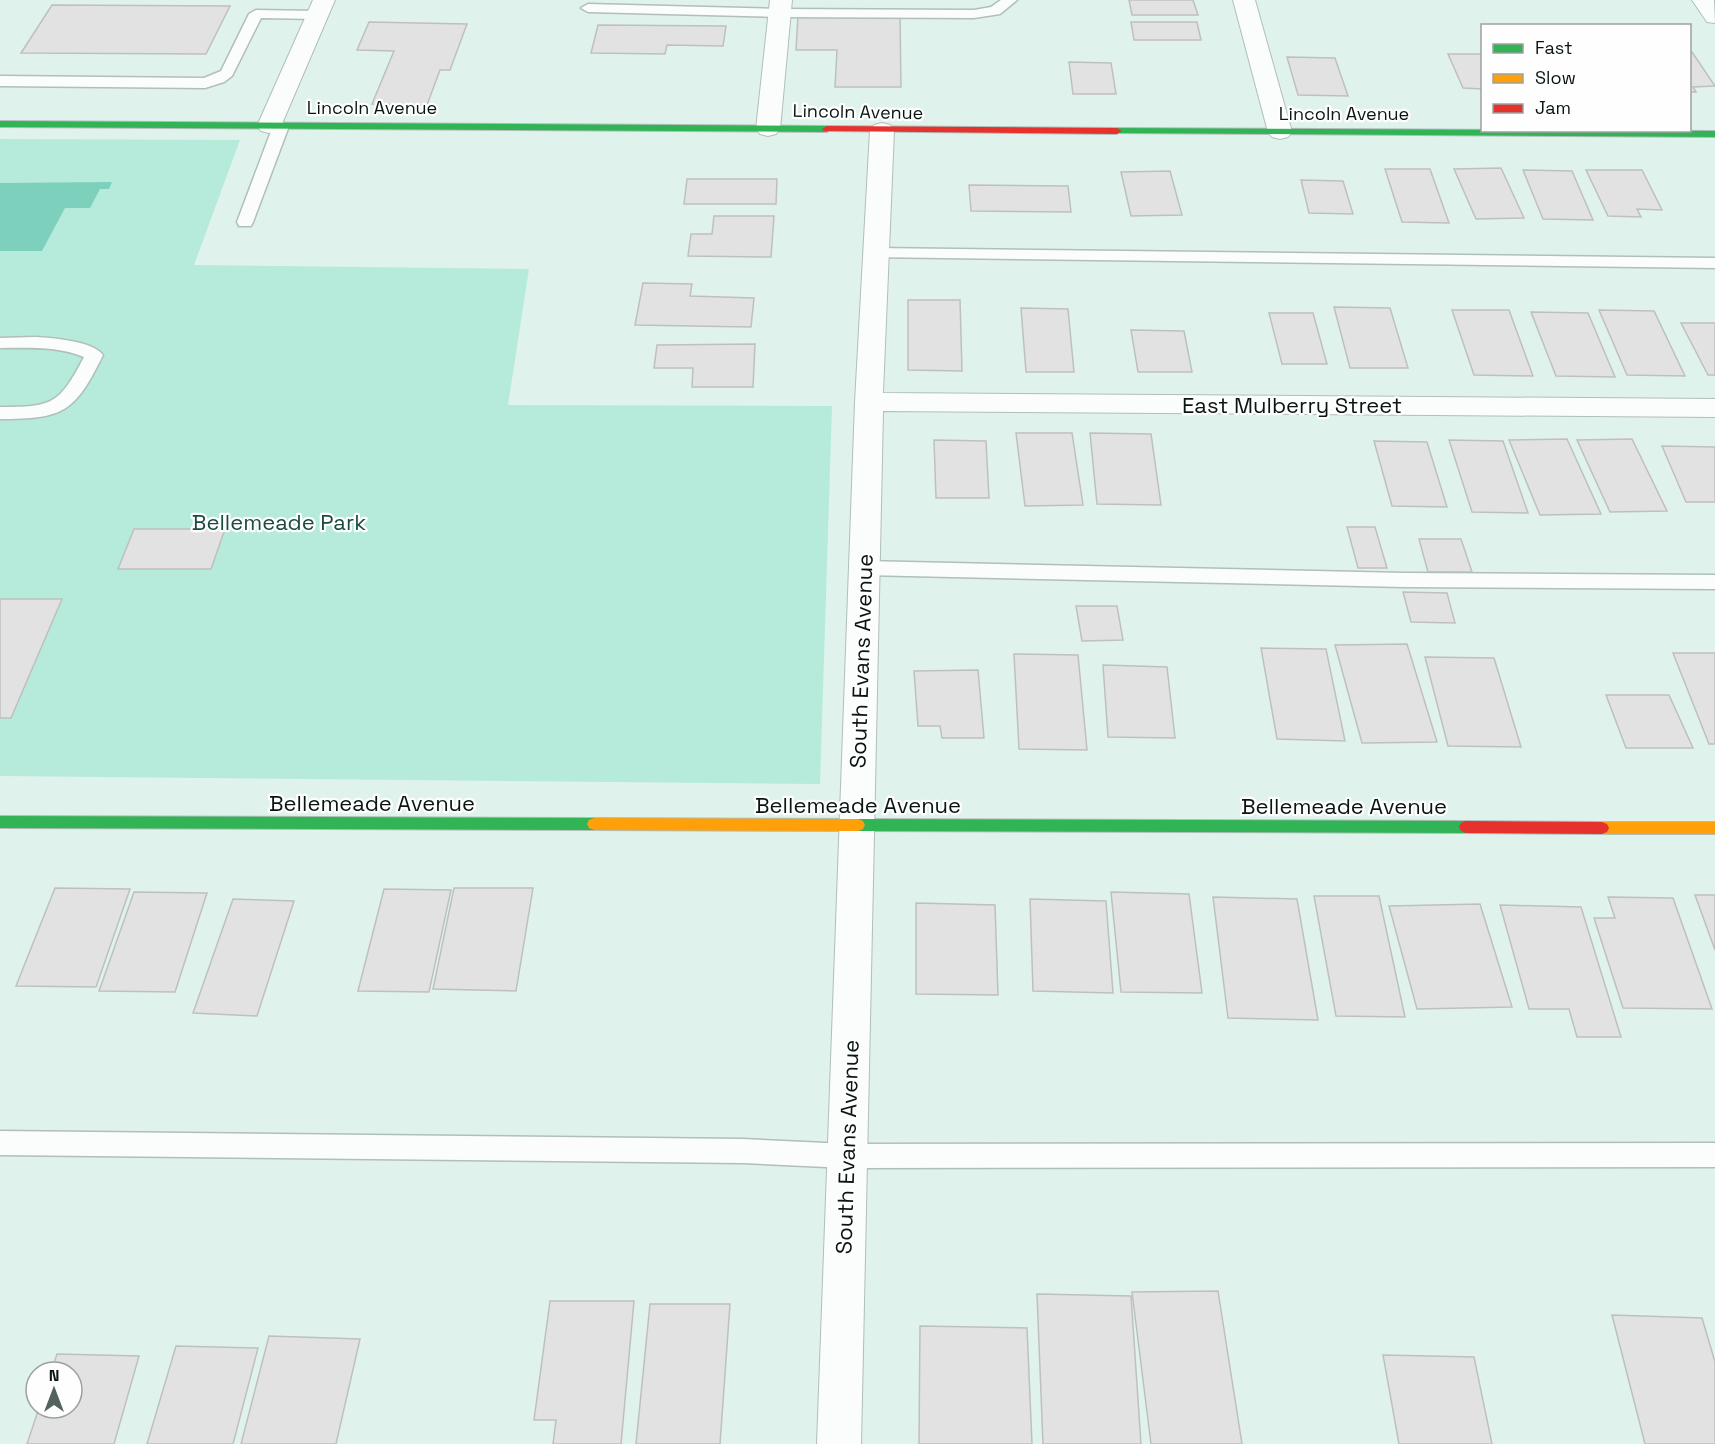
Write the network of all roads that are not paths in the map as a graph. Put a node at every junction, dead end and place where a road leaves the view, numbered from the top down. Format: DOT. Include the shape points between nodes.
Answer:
graph roads {
  1 [pos="295,0"];
  2 [pos="1010,0"];
  3 [pos="1244,0"];
  4 [pos="1703,0"];
  5 [pos="322,5"];
  6 [pos="780,7"];
  7 [pos="588,8"];
  8 [pos="1715,17"];
  9 [pos="0,81"];
  10 [pos="0,124"];
  11 [pos="275,126"];
  12 [pos="768,129"];
  13 [pos="882,130"];
  14 [pos="1280,132"];
  15 [pos="1715,134"];
  16 [pos="245,222"];
  17 [pos="874,253"];
  18 [pos="1715,263"];
  19 [pos="0,344"];
  20 [pos="869,402"];
  21 [pos="1715,408"];
  22 [pos="0,413"];
  23 [pos="864,568"];
  24 [pos="1715,582"];
  25 [pos="0,822"];
  26 [pos="856,826"];
  27 [pos="1715,828"];
  28 [pos="0,1143"];
  29 [pos="847,1155"];
  30 [pos="1715,1155"];
  31 [pos="839,1444"];
  1 -- 5 [label="lane"];
  2 -- 6 [label="lane" via="995,11 974,14"];
  3 -- 14 [label="street"];
  4 -- 8 [label="street"];
  5 -- 9 [label="lane" via="256,14 227,73 205,83"];
  5 -- 11 [label="street"];
  6 -- 7 [label="lane"];
  6 -- 12 [label="street"];
  10 -- 11 [label="street, Lincoln Avenue"];
  11 -- 12 [label="street, Lincoln Avenue"];
  11 -- 16 [label="lane"];
  12 -- 13 [label="street, Lincoln Avenue"];
  13 -- 14 [label="street, Lincoln Avenue"];
  13 -- 17 [label="street, South Evans Avenue"];
  14 -- 15 [label="street, Lincoln Avenue"];
  17 -- 18 [label="lane"];
  17 -- 20 [label="street, South Evans Avenue"];
  19 -- 22 [label="lane" via="53,343 93,355 77,389 64,404 37,413"];
  20 -- 21 [label="street, East Mulberry Street"];
  20 -- 23 [label="street, South Evans Avenue"];
  23 -- 24 [label="lane" via="1404,580"];
  23 -- 26 [label="street, South Evans Avenue"];
  25 -- 26 [label="street, Bellemeade Avenue"];
  26 -- 27 [label="street, Bellemeade Avenue"];
  26 -- 29 [label="street, South Evans Avenue"];
  28 -- 29 [label="lane"];
  29 -- 30 [label="lane"];
  29 -- 31 [label="street, South Evans Avenue"];
}
